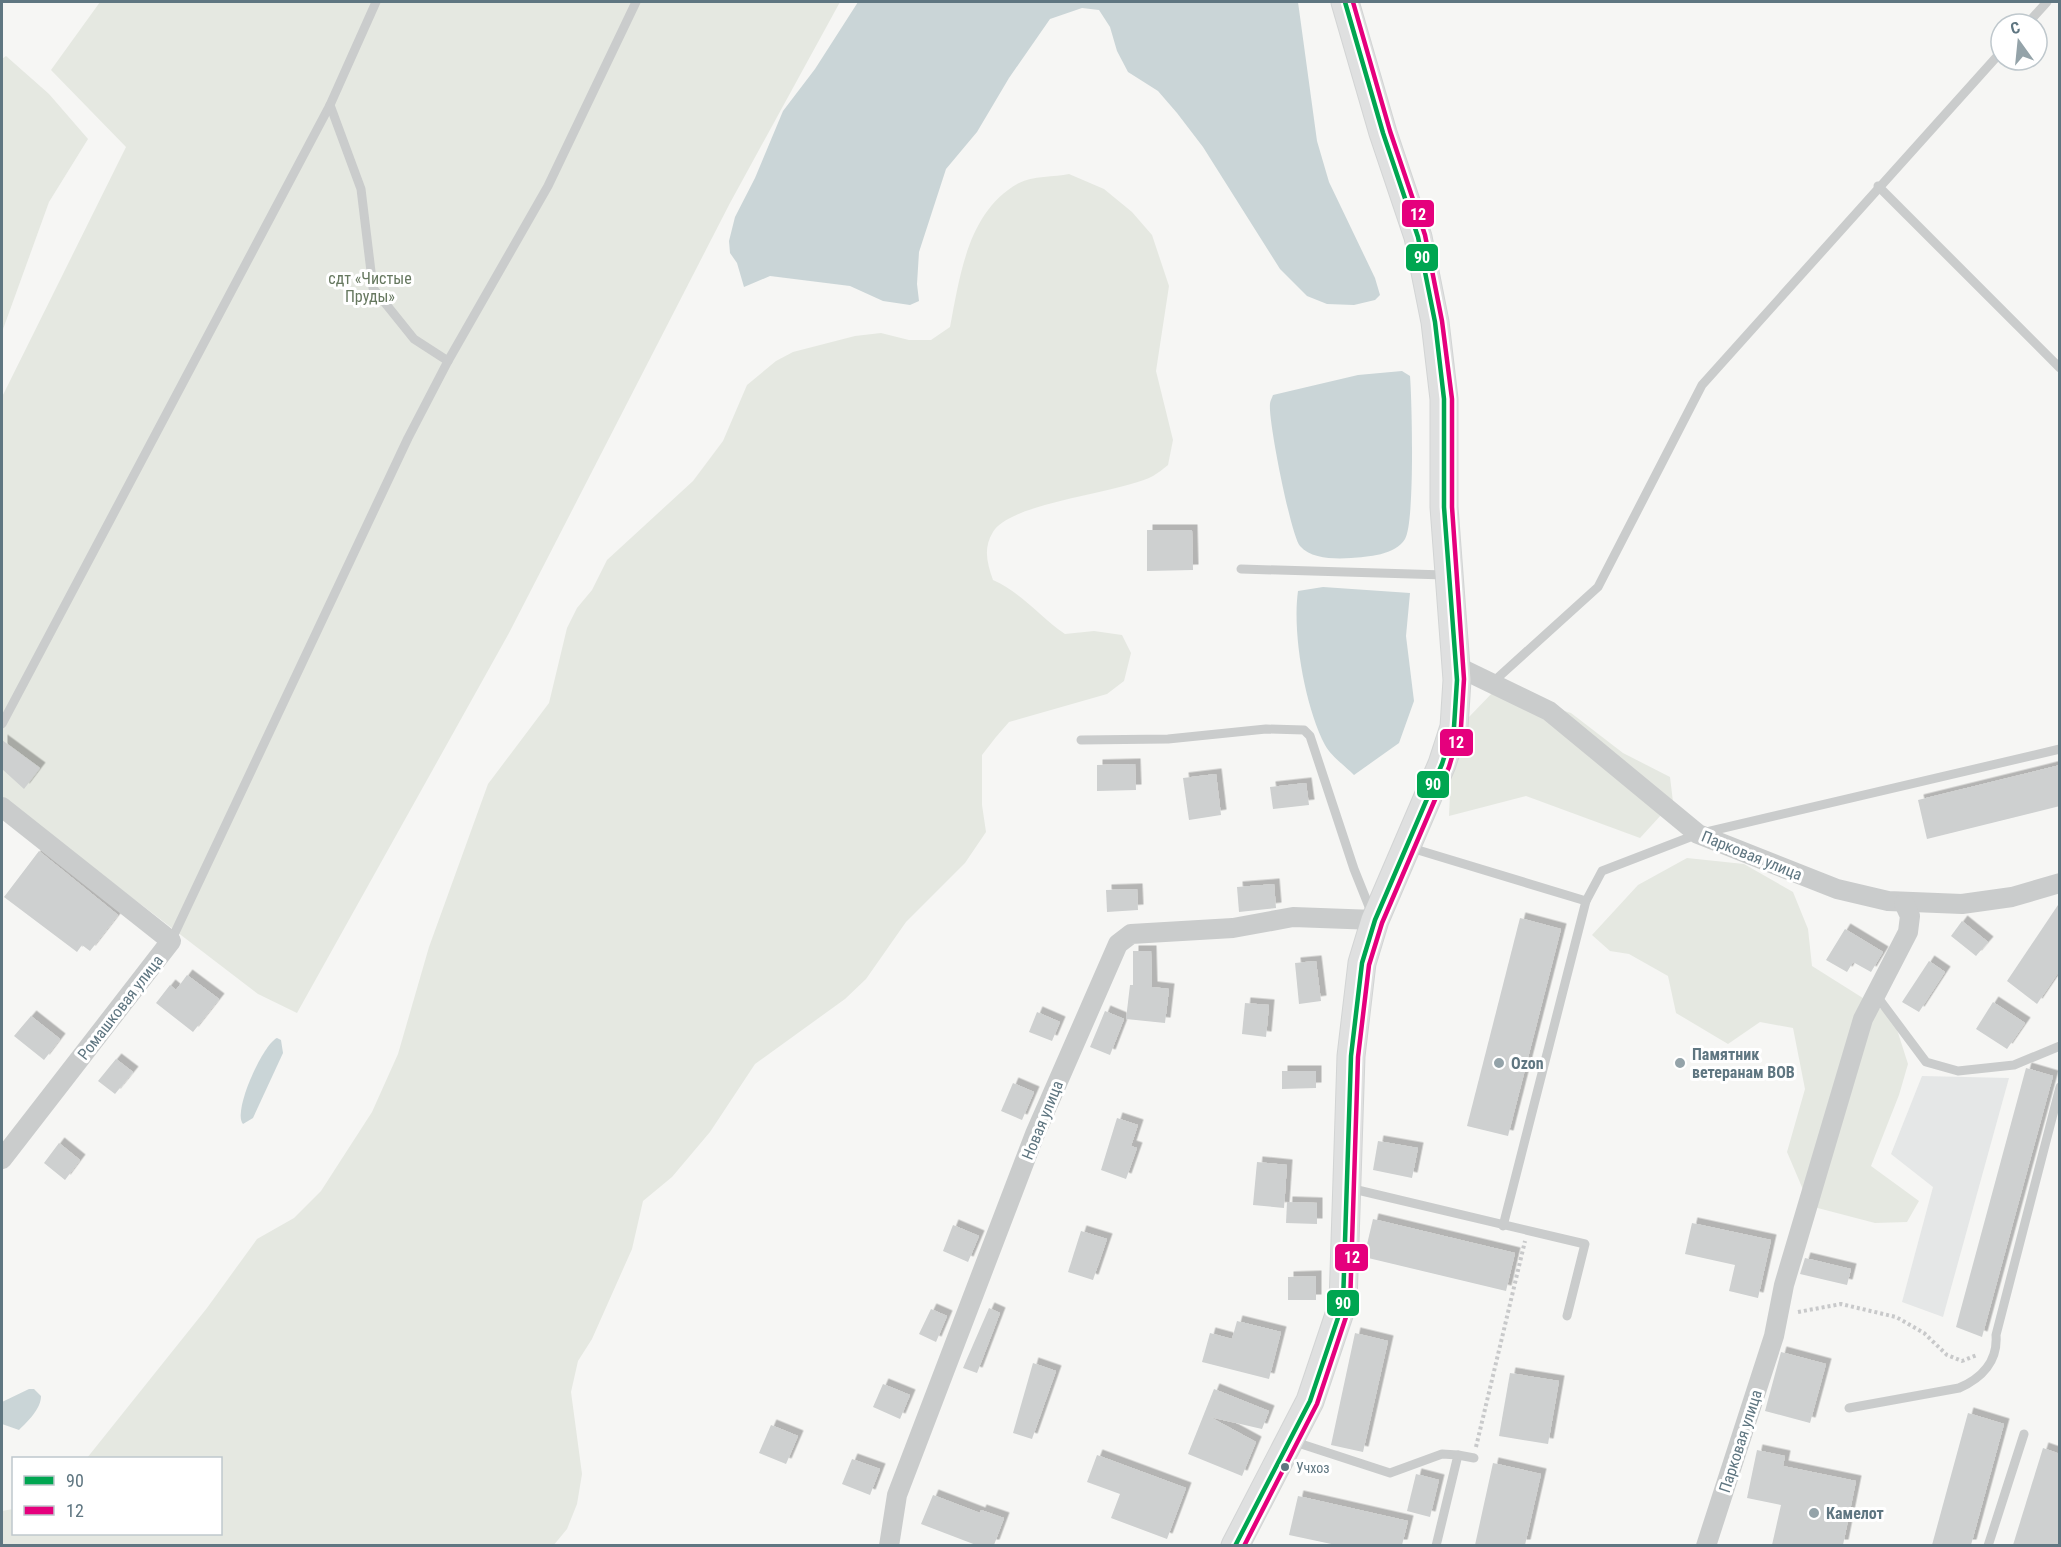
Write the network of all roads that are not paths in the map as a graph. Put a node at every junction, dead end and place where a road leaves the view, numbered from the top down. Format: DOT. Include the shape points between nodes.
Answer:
graph roads {
  1 [pos="376,2"];
  2 [pos="636,2"];
  3 [pos="1346,2"];
  4 [pos="1989,65"];
  5 [pos="330,105"];
  6 [pos="1878,186"];
  7 [pos="448,361"];
  8 [pos="2060,368"];
  9 [pos="1241,569"];
  10 [pos="1449,575"];
  11 [pos="1456,666"];
  12 [pos="1493,682"];
  13 [pos="2,724"];
  14 [pos="1081,740"];
  15 [pos="2060,749"];
  16 [pos="2,807"];
  17 [pos="1698,834"];
  18 [pos="1406,847"];
  19 [pos="2060,883"];
  20 [pos="1586,901"];
  21 [pos="1904,903"];
  22 [pos="1375,920"];
  23 [pos="171,941"];
  24 [pos="1876,994"];
  25 [pos="2060,1046"];
  26 [pos="2060,1087"];
  27 [pos="2,1159"];
  28 [pos="1347,1187"];
  29 [pos="1503,1226"];
  30 [pos="1567,1316"];
  31 [pos="1849,1408"];
  32 [pos="2024,1434"];
  33 [pos="1290,1440"];
  34 [pos="1458,1455"];
  35 [pos="1474,1458"];
  36 [pos="889,1545"];
  37 [pos="1235,1545"];
  38 [pos="1436,1545"];
  39 [pos="1706,1545"];
  40 [pos="1988,1545"];
  1 -- 5 [label="lane"];
  2 -- 7 [label="lane" via="548,186"];
  3 -- 10 [label="main road" via="1418,237 1435,322 1444,399 1444,507"];
  4 -- 6 [label="lane"];
  5 -- 7 [label="lane" via="361,189 373,288 414,339"];
  5 -- 13 [label="lane"];
  6 -- 8 [label="lane"];
  6 -- 12 [label="lane" via="1702,385 1598,587"];
  7 -- 23 [label="lane"];
  9 -- 10 [label="lane"];
  10 -- 11 [label="main road"];
  11 -- 12 [label="street, Парковая улица"];
  11 -- 18 [label="main road" via="1454,727"];
  12 -- 17 [label="street, Парковая улица" via="1549,711"];
  14 -- 22 [label="lane" via="1304,730 1310,736"];
  15 -- 17 [label="lane"];
  16 -- 23 [label="street, Ромашковая улица"];
  17 -- 20 [label="lane" via="1602,871"];
  17 -- 21 [label="street, Парковая улица" via="1837,889"];
  18 -- 20 [label="lane"];
  18 -- 22 [label="main road"];
  19 -- 21 [label="street, Парковая улица" via="2012,897 1962,904"];
  20 -- 29 [label="lane"];
  21 -- 24 [label="street, Парковая улица" via="1910,916 1908,932"];
  22 -- 28 [label="main road" via="1362,963 1355,1010"];
  22 -- 36 [label="street, Новая улица" via="1293,917 1233,928 1131,934 1118,944 1035,1134 906,1473 892,1517"];
  23 -- 27 [label="street, Ромашковая улица"];
  24 -- 25 [label="lane" via="1926,1062 1958,1071 2014,1065"];
  24 -- 39 [label="street, Парковая улица" via="1863,1019 1784,1285 1774,1336"];
  26 -- 31 [label="lane" via="1996,1335 1997,1351 1986,1368 1973,1382 1959,1388"];
  28 -- 29 [label="lane"];
  28 -- 33 [label="main road" via="1343,1303 1310,1401"];
  29 -- 30 [label="lane" via="1585,1244"];
  32 -- 40 [label="lane"];
  33 -- 34 [label="lane" via="1390,1473 1442,1454"];
  33 -- 37 [label="main road"];
  34 -- 35 [label="lane"];
  34 -- 38 [label="lane"];
}
